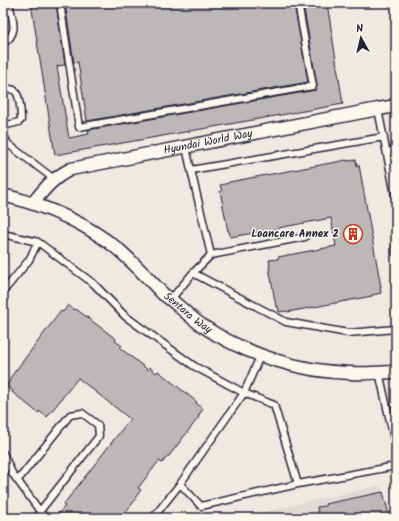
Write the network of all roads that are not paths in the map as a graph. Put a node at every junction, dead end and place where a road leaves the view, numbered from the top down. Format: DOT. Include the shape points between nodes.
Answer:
graph roads {
  1 [pos="9,3"];
  2 [pos="60,3"];
  3 [pos="298,3"];
  4 [pos="3,43"];
  5 [pos="3,90"];
  6 [pos="396,104"];
  7 [pos="378,110"];
  8 [pos="3,126"];
  9 [pos="3,134"];
  10 [pos="384,137"];
  11 [pos="186,147"];
  12 [pos="396,150"];
  13 [pos="387,152"];
  14 [pos="191,170"];
  15 [pos="54,179"];
  16 [pos="3,195"];
  17 [pos="396,200"];
  18 [pos="33,203"];
  19 [pos="3,234"];
  20 [pos="305,237"];
  21 [pos="38,242"];
  22 [pos="396,246"];
  23 [pos="396,253"];
  24 [pos="211,255"];
  25 [pos="193,273"];
  26 [pos="3,292"];
  27 [pos="171,299"];
  28 [pos="396,329"];
  29 [pos="261,354"];
  30 [pos="379,372"];
  31 [pos="396,372"];
  32 [pos="244,393"];
  33 [pos="396,448"];
  34 [pos="3,453"];
  35 [pos="396,466"];
  36 [pos="18,480"];
  37 [pos="180,484"];
  38 [pos="298,484"];
  39 [pos="40,511"];
  40 [pos="45,518"];
  41 [pos="153,518"];
  1 -- 4 [label="lane" via="14,29 9,40"];
  2 -- 3 [label="lane" via="79,127 313,86"];
  5 -- 8 [label="lane" via="11,88 18,94 21,115 19,122"];
  6 -- 7 [label="street, Hyundai World Way"];
  7 -- 10 [label="lane"];
  7 -- 11 [label="street, Hyundai World Way"];
  9 -- 15 [label="lane" via="8,144"];
  10 -- 13 [label="lane"];
  10 -- 14 [label="lane"];
  11 -- 14 [label="lane"];
  11 -- 15 [label="street, Hyundai World Way" via="71,169"];
  12 -- 13 [label="lane"];
  13 -- 17 [label="lane"];
  14 -- 24 [label="lane"];
  15 -- 18 [label="street, Hyundai World Way"];
  16 -- 18 [label="street, Sentara Way"];
  18 -- 27 [label="street, Sentara Way" via="81,224 102,238 119,250"];
  19 -- 21 [label="lane"];
  20 -- 24 [label="lane"];
  21 -- 26 [label="lane" via="30,260"];
  21 -- 32 [label="lane" via="94,284 125,316 194,366"];
  22 -- 23 [label="lane"];
  24 -- 25 [label="lane"];
  25 -- 27 [label="lane"];
  25 -- 28 [label="lane" via="286,322 348,333"];
  27 -- 29 [label="street, Sentara Way" via="203,326 226,340"];
  29 -- 30 [label="street, Sentara Way" via="318,370"];
  29 -- 32 [label="lane"];
  30 -- 31 [label="street, Sentara Way"];
  30 -- 33 [label="lane"];
  32 -- 37 [label="lane"];
  32 -- 38 [label="lane" via="274,405"];
  34 -- 36 [label="lane"];
  35 -- 38 [label="lane"];
  36 -- 39 [label="lane"];
  36 -- 39 [label="lane" via="70,416 82,414 98,425 100,436"];
  37 -- 38 [label="lane" via="201,506"];
  37 -- 41 [label="lane"];
  39 -- 40 [label="lane"];
}
